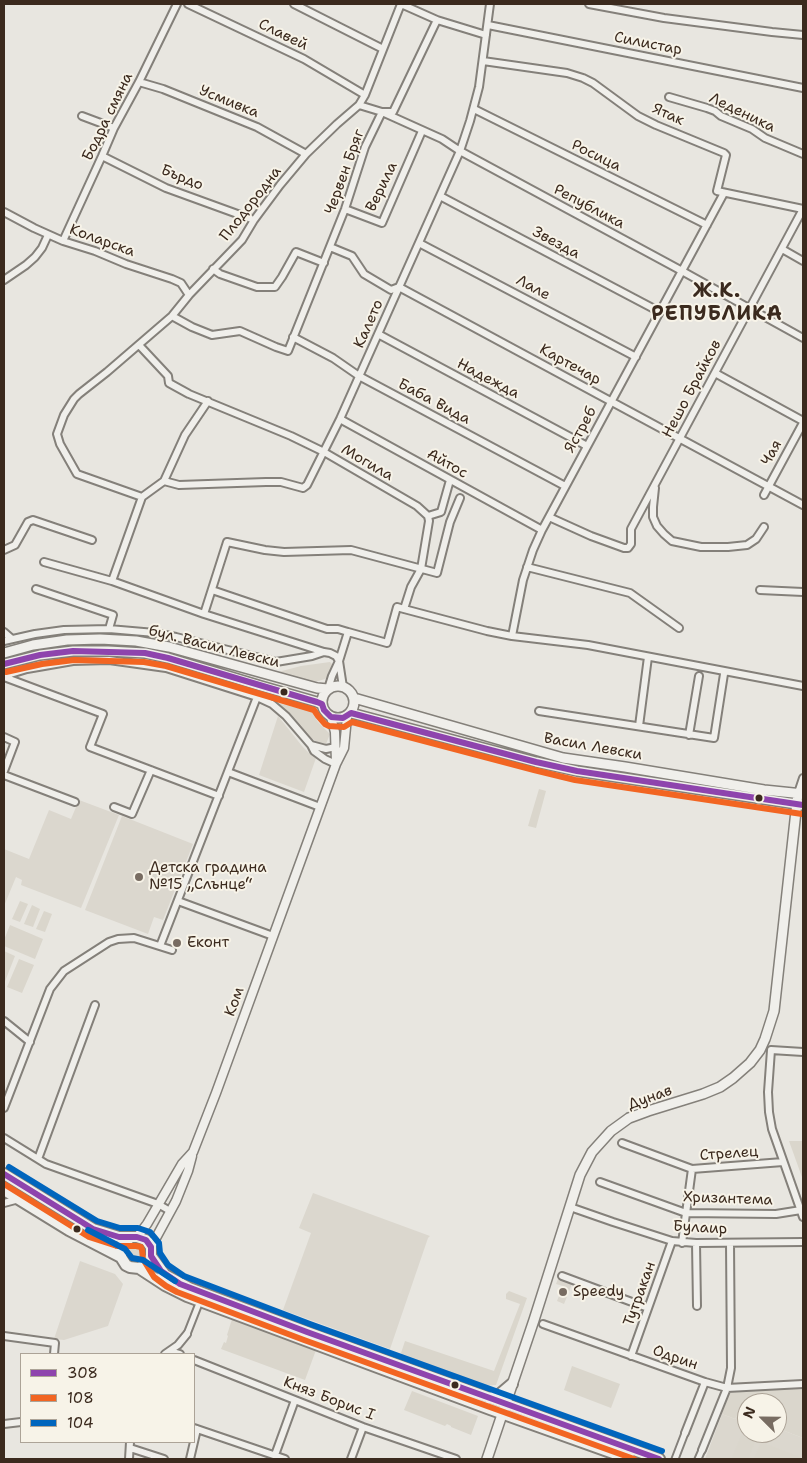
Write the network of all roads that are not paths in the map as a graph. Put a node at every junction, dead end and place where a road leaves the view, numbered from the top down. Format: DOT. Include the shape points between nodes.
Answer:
graph roads {
  1 [pos="177,4"];
  2 [pos="188,4"];
  3 [pos="294,4"];
  4 [pos="401,4"];
  5 [pos="490,4"];
  6 [pos="589,4"];
  7 [pos="437,20"];
  8 [pos="488,25"];
  9 [pos="486,35"];
  10 [pos="803,35"];
  11 [pos="383,49"];
  12 [pos="483,61"];
  13 [pos="139,82"];
  14 [pos="803,88"];
  15 [pos="365,95"];
  16 [pos="669,98"];
  17 [pos="359,105"];
  18 [pos="474,109"];
  19 [pos="382,112"];
  20 [pos="82,116"];
  21 [pos="114,128"];
  22 [pos="422,131"];
  23 [pos="460,151"];
  24 [pos="306,154"];
  25 [pos="803,154"];
  26 [pos="102,156"];
  27 [pos="724,193"];
  28 [pos="440,196"];
  29 [pos="346,209"];
  30 [pos="803,209"];
  31 [pos="4,212"];
  32 [pos="254,220"];
  33 [pos="708,225"];
  34 [pos="48,235"];
  35 [pos="63,241"];
  36 [pos="419,243"];
  37 [pos="330,246"];
  38 [pos="782,249"];
  39 [pos="803,261"];
  40 [pos="324,264"];
  41 [pos="213,269"];
  42 [pos="682,271"];
  43 [pos="4,280"];
  44 [pos="399,287"];
  45 [pos="189,295"];
  46 [pos="749,309"];
  47 [pos="660,312"];
  48 [pos="172,316"];
  49 [pos="378,334"];
  50 [pos="293,337"];
  51 [pos="803,338"];
  52 [pos="139,345"];
  53 [pos="636,357"];
  54 [pos="715,372"];
  55 [pos="359,376"];
  56 [pos="208,401"];
  57 [pos="611,402"];
  58 [pos="340,419"];
  59 [pos="803,422"];
  60 [pos="679,439"];
  61 [pos="587,446"];
  62 [pos="324,452"];
  63 [pos="450,480"];
  64 [pos="164,481"];
  65 [pos="655,484"];
  66 [pos="565,486"];
  67 [pos="768,486"];
  68 [pos="764,496"];
  69 [pos="142,497"];
  70 [pos="460,498"];
  71 [pos="803,506"];
  72 [pos="428,516"];
  73 [pos="548,517"];
  74 [pos="764,527"];
  75 [pos="542,530"];
  76 [pos="92,540"];
  77 [pos="4,550"];
  78 [pos="44,562"];
  79 [pos="527,567"];
  80 [pos="421,569"];
  81 [pos="112,581"];
  82 [pos="36,589"];
  83 [pos="212,590"];
  84 [pos="760,590"];
  85 [pos="803,592"];
  86 [pos="404,609"];
  87 [pos="204,614"];
  88 [pos="679,628"];
  89 [pos="109,629"];
  90 [pos="4,632"];
  91 [pos="348,632"];
  92 [pos="512,636"];
  93 [pos="12,639"];
  94 [pos="4,641"];
  95 [pos="4,652"];
  96 [pos="324,652"];
  97 [pos="648,657"];
  98 [pos="339,661"];
  99 [pos="4,664"];
  100 [pos="726,672"];
  101 [pos="4,676"];
  102 [pos="699,676"];
  103 [pos="343,686"];
  104 [pos="803,686"];
  105 [pos="328,689"];
  106 [pos="257,697"];
  107 [pos="354,698"];
  108 [pos="322,704"];
  109 [pos="540,711"];
  110 [pos="349,715"];
  111 [pos="331,717"];
  112 [pos="639,726"];
  113 [pos="689,735"];
  114 [pos="4,737"];
  115 [pos="311,745"];
  116 [pos="336,747"];
  117 [pos="336,764"];
  118 [pos="151,770"];
  119 [pos="228,772"];
  120 [pos="4,773"];
  121 [pos="803,778"];
  122 [pos="801,794"];
  123 [pos="219,796"];
  124 [pos="75,802"];
  125 [pos="800,805"];
  126 [pos="114,807"];
  127 [pos="320,807"];
  128 [pos="178,900"];
  129 [pos="273,936"];
  130 [pos="160,946"];
  131 [pos="172,950"];
  132 [pos="95,1005"];
  133 [pos="4,1021"];
  134 [pos="30,1042"];
  135 [pos="803,1052"];
  136 [pos="4,1108"];
  137 [pos="4,1138"];
  138 [pos="622,1143"];
  139 [pos="193,1152"];
  140 [pos="38,1159"];
  141 [pos="783,1162"];
  142 [pos="692,1169"];
  143 [pos="4,1174"];
  144 [pos="600,1182"];
  145 [pos="4,1190"];
  146 [pos="20,1199"];
  147 [pos="4,1204"];
  148 [pos="158,1204"];
  149 [pos="570,1206"];
  150 [pos="801,1210"];
  151 [pos="170,1212"];
  152 [pos="686,1213"];
  153 [pos="803,1217"];
  154 [pos="134,1237"];
  155 [pos="672,1241"];
  156 [pos="682,1242"];
  157 [pos="730,1242"];
  158 [pos="803,1242"];
  159 [pos="696,1243"];
  160 [pos="151,1251"];
  161 [pos="121,1257"];
  162 [pos="139,1268"];
  163 [pos="562,1276"];
  164 [pos="198,1306"];
  165 [pos="697,1306"];
  166 [pos="648,1308"];
  167 [pos="543,1324"];
  168 [pos="187,1334"];
  169 [pos="4,1336"];
  170 [pos="168,1352"];
  171 [pos="54,1353"];
  172 [pos="631,1356"];
  173 [pos="195,1360"];
  174 [pos="705,1382"];
  175 [pos="512,1384"];
  176 [pos="803,1384"];
  177 [pos="727,1388"];
  178 [pos="489,1398"];
  179 [pos="295,1400"];
  180 [pos="504,1409"];
  181 [pos="20,1422"];
  182 [pos="4,1424"];
  183 [pos="363,1427"];
  184 [pos="196,1429"];
  185 [pos="685,1433"];
  186 [pos="193,1443"];
  187 [pos="130,1445"];
  188 [pos="702,1450"];
  189 [pos="275,1456"];
  190 [pos="129,1459"];
  191 [pos="164,1459"];
  192 [pos="190,1459"];
  193 [pos="285,1459"];
  194 [pos="351,1459"];
  195 [pos="456,1459"];
  196 [pos="486,1459"];
  197 [pos="630,1459"];
  198 [pos="659,1459"];
  199 [pos="675,1459"];
  200 [pos="698,1459"];
  1 -- 13 [label="street, Бодра смяна"];
  2 -- 15 [label="street, Славей" via="304,59"];
  3 -- 11 [label="street"];
  4 -- 7 [label="street"];
  4 -- 11 [label="street, Плодородна"];
  5 -- 8 [label="street, Калето"];
  6 -- 10 [label="street" via="664,18"];
  7 -- 9 [label="street"];
  7 -- 19 [label="street, Червен Бряг" via="393,112"];
  8 -- 9 [label="street, Калето"];
  8 -- 14 [label="street, Силистар"];
  9 -- 12 [label="street, Калето"];
  11 -- 15 [label="street, Плодородна"];
  12 -- 18 [label="street, Калето"];
  12 -- 27 [label="street, Ятак" via="584,78 638,116 724,152 717,191"];
  13 -- 21 [label="street, Бодра смяна"];
  13 -- 24 [label="street, Усмивка" via="257,127"];
  15 -- 17 [label="street, Плодородна"];
  16 -- 25 [label="street, Леденика" via="707,108"];
  17 -- 19 [label="street, Република"];
  17 -- 24 [label="street, Плодородна"];
  18 -- 23 [label="street, Калето"];
  18 -- 33 [label="street, Росица"];
  19 -- 22 [label="street, Република"];
  19 -- 29 [label="street, Червен Бряг" via="365,147"];
  20 -- 21 [label="street"];
  21 -- 26 [label="street, Бодра смяна"];
  22 -- 23 [label="street, Република"];
  22 -- 29 [label="street, Верила" via="382,223"];
  23 -- 28 [label="street, Калето"];
  23 -- 42 [label="street, Република"];
  24 -- 32 [label="street, Плодородна"];
  26 -- 32 [label="street, Бърдо" via="166,188"];
  26 -- 35 [label="street, Бодра смяна"];
  27 -- 30 [label="street"];
  27 -- 33 [label="street, Ястреб"];
  28 -- 36 [label="street, Калето"];
  28 -- 47 [label="street, Звезда"];
  29 -- 37 [label="street, Червен Бряг"];
  30 -- 38 [label="street, Нешо Брайков"];
  31 -- 34 [label="street, Коларска"];
  32 -- 41 [label="street, Плодородна" via="242,240"];
  33 -- 42 [label="street, Ястреб"];
  34 -- 35 [label="street, Коларска"];
  34 -- 43 [label="street" via="35,257"];
  35 -- 45 [label="street, Коларска" via="172,279 181,283"];
  36 -- 44 [label="street, Калето"];
  36 -- 53 [label="street, Лале"];
  37 -- 40 [label="street, Червен Бряг"];
  37 -- 44 [label="street, Картечар" via="352,256 364,274 390,290"];
  38 -- 39 [label="street"];
  38 -- 46 [label="street, Нешо Брайков"];
  40 -- 41 [label="street" via="296,252 274,287 257,287"];
  40 -- 50 [label="street, Червен Бряг"];
  41 -- 45 [label="street, Плодородна"];
  42 -- 46 [label="street, Република"];
  42 -- 47 [label="street, Ястреб"];
  44 -- 49 [label="street, Калето"];
  44 -- 57 [label="street, Картечар"];
  45 -- 48 [label="street, Плодородна"];
  46 -- 51 [label="street, Република"];
  46 -- 54 [label="street, Нешо Брайков"];
  47 -- 53 [label="street, Ястреб"];
  48 -- 50 [label="street" via="212,335 240,331 288,350"];
  48 -- 52 [label="street, Плодородна"];
  49 -- 55 [label="street, Калето"];
  49 -- 61 [label="street, Надежда"];
  50 -- 55 [label="street, Баба Вида"];
  52 -- 56 [label="street, Могила" via="168,376 169,383"];
  52 -- 69 [label="street, Плодородна" via="74,399 57,434 77,474"];
  53 -- 57 [label="street, Ястреб"];
  54 -- 59 [label="street"];
  54 -- 60 [label="street, Нешо Брайков"];
  55 -- 58 [label="street, Калето"];
  55 -- 66 [label="street, Баба Вида"];
  56 -- 62 [label="street, Могила"];
  56 -- 64 [label="street" via="185,435"];
  57 -- 60 [label="street, Картечар"];
  57 -- 61 [label="street, Ястреб"];
  58 -- 62 [label="street, Калето"];
  58 -- 63 [label="street, Айтос"];
  59 -- 67 [label="street, Чая"];
  60 -- 65 [label="street, Нешо Брайков"];
  60 -- 67 [label="street, Картечар"];
  61 -- 66 [label="street, Ястреб"];
  62 -- 64 [label="street, Калето" via="303,488 281,482 194,486"];
  62 -- 72 [label="street, Могила" via="417,506"];
  63 -- 72 [label="street" via="442,512"];
  63 -- 75 [label="street, Айтос"];
  64 -- 69 [label="street"];
  65 -- 73 [label="street, Нешо Брайков" via="631,529 628,548"];
  65 -- 74 [label="street" via="653,516 657,526 672,541 701,547 747,545"];
  66 -- 73 [label="street, Ястреб"];
  67 -- 68 [label="street, Чая"];
  67 -- 71 [label="street, Картечар"];
  69 -- 81 [label="street"];
  70 -- 80 [label="street" via="450,522 437,573"];
  72 -- 80 [label="street"];
  73 -- 75 [label="street, Ястреб"];
  75 -- 79 [label="street, Ястреб"];
  76 -- 77 [label="street" via="33,520 28,522 15,545"];
  78 -- 81 [label="street"];
  79 -- 88 [label="street" via="630,593"];
  79 -- 92 [label="street, Ястреб"];
  80 -- 83 [label="street" via="351,550 284,552 227,542"];
  80 -- 86 [label="street"];
  81 -- 87 [label="street"];
  82 -- 89 [label="street" via="113,615"];
  83 -- 87 [label="street"];
  83 -- 91 [label="street" via="327,629"];
  84 -- 85 [label="street"];
  86 -- 91 [label="street" via="397,607 387,643"];
  86 -- 92 [label="street"];
  87 -- 96 [label="street"];
  89 -- 93 [label="street" via="64,630"];
  89 -- 96 [label="street" via="176,637 276,662"];
  90 -- 93 [label="street"];
  91 -- 98 [label="street"];
  92 -- 97 [label="street" via="588,645"];
  93 -- 94 [label="street"];
  95 -- 105 [label="main road, бул. Васил Левски" via="66,640 136,641"];
  96 -- 98 [label="street" via="336,656"];
  97 -- 100 [label="street"];
  97 -- 112 [label="street"];
  98 -- 103 [label="street"];
  98 -- 105 [label="street"];
  99 -- 108 [label="main road, бул. Васил Левски" via="73,651 145,653"];
  100 -- 104 [label="street"];
  100 -- 113 [label="street" via="714,738"];
  101 -- 106 [label="street" via="45,665 108,660 157,666"];
  101 -- 118 [label="street" via="103,714 90,747"];
  102 -- 113 [label="street"];
  103 -- 105 [label="main road"];
  103 -- 107 [label="main road"];
  105 -- 108 [label="main road"];
  106 -- 115 [label="street" via="277,707"];
  106 -- 119 [label="street"];
  107 -- 110 [label="main road"];
  107 -- 122 [label="main road, Васил Левски" via="563,758"];
  108 -- 111 [label="main road"];
  109 -- 112 [label="street"];
  110 -- 111 [label="main road" via="339,719"];
  110 -- 117 [label="street, Ком" via="344,748"];
  110 -- 125 [label="main road, Васил Левски" via="536,762"];
  111 -- 116 [label="street"];
  112 -- 113 [label="street"];
  114 -- 120 [label="street" via="15,742"];
  115 -- 116 [label="street" via="326,749"];
  115 -- 117 [label="street" via="318,756"];
  116 -- 117 [label="street"];
  117 -- 127 [label="street, Ком"];
  118 -- 123 [label="street"];
  118 -- 126 [label="street" via="132,814"];
  119 -- 123 [label="street"];
  119 -- 127 [label="street"];
  120 -- 124 [label="street"];
  121 -- 122 [label="street, Дунав"];
  122 -- 125 [label="main road, Дунав"];
  123 -- 128 [label="street"];
  125 -- 149 [label="main road, Дунав" via="774,1011 760,1050 742,1071 720,1087 629,1118 611,1131 592,1152"];
  127 -- 129 [label="street, Ком"];
  128 -- 129 [label="street"];
  128 -- 130 [label="street"];
  129 -- 139 [label="street, Ком"];
  130 -- 131 [label="street"];
  130 -- 134 [label="street" via="134,938 118,939 64,971 50,989"];
  132 -- 140 [label="street"];
  133 -- 134 [label="street"];
  134 -- 136 [label="street"];
  135 -- 141 [label="street" via="771,1050 769,1112"];
  137 -- 140 [label="street"];
  138 -- 142 [label="street, Стрелец"];
  139 -- 148 [label="street, Ком"];
  139 -- 151 [label="street"];
  140 -- 148 [label="street"];
  141 -- 142 [label="street, Стрелец"];
  141 -- 150 [label="street"];
  142 -- 152 [label="street"];
  143 -- 154 [label="main road" via="93,1229 110,1235"];
  144 -- 152 [label="street, Хризантема"];
  145 -- 146 [label="main road"];
  146 -- 147 [label="street"];
  146 -- 161 [label="main road"];
  148 -- 151 [label="street"];
  148 -- 154 [label="street, Ком" via="142,1231"];
  149 -- 155 [label="street, Булаир"];
  149 -- 175 [label="main road, Дунав"];
  150 -- 152 [label="street, Хризантема" via="776,1214"];
  150 -- 153 [label="street"];
  151 -- 160 [label="street"];
  152 -- 156 [label="street"];
  154 -- 160 [label="main road" via="146,1240"];
  154 -- 161 [label="main road" via="123,1244"];
  155 -- 156 [label="street, Булаир"];
  155 -- 166 [label="street, Тутракан"];
  156 -- 159 [label="street, Булаир"];
  157 -- 158 [label="street, Булаир"];
  157 -- 159 [label="street, Булаир"];
  157 -- 177 [label="street" via="731,1368"];
  159 -- 165 [label="street"];
  160 -- 162 [label="main road" via="147,1264"];
  160 -- 178 [label="main road" via="165,1275 189,1288"];
  161 -- 162 [label="main road" via="126,1265"];
  162 -- 180 [label="main road" via="187,1296"];
  163 -- 166 [label="street"];
  164 -- 168 [label="street"];
  166 -- 172 [label="street, Тутракан"];
  167 -- 172 [label="street, Одрин"];
  168 -- 170 [label="street"];
  169 -- 171 [label="street" via="55,1343"];
  172 -- 174 [label="street, Одрин"];
  173 -- 179 [label="street, Княз Борис I"];
  174 -- 177 [label="street, Одрин"];
  174 -- 185 [label="street"];
  175 -- 178 [label="main road"];
  175 -- 180 [label="main road, Дунав"];
  176 -- 177 [label="street, Одрин"];
  177 -- 188 [label="street"];
  178 -- 180 [label="main road"];
  179 -- 183 [label="street, Княз Борис I"];
  179 -- 189 [label="street"];
  180 -- 196 [label="main road, Дунав"];
  180 -- 197 [label="main road"];
  180 -- 198 [label="main road"];
  181 -- 182 [label="street"];
  183 -- 194 [label="street"];
  183 -- 195 [label="street, Княз Борис I"];
  184 -- 189 [label="street"];
  185 -- 199 [label="street"];
  186 -- 192 [label="street"];
  187 -- 190 [label="street"];
  187 -- 191 [label="street"];
  188 -- 200 [label="street"];
  189 -- 193 [label="street"];
}
